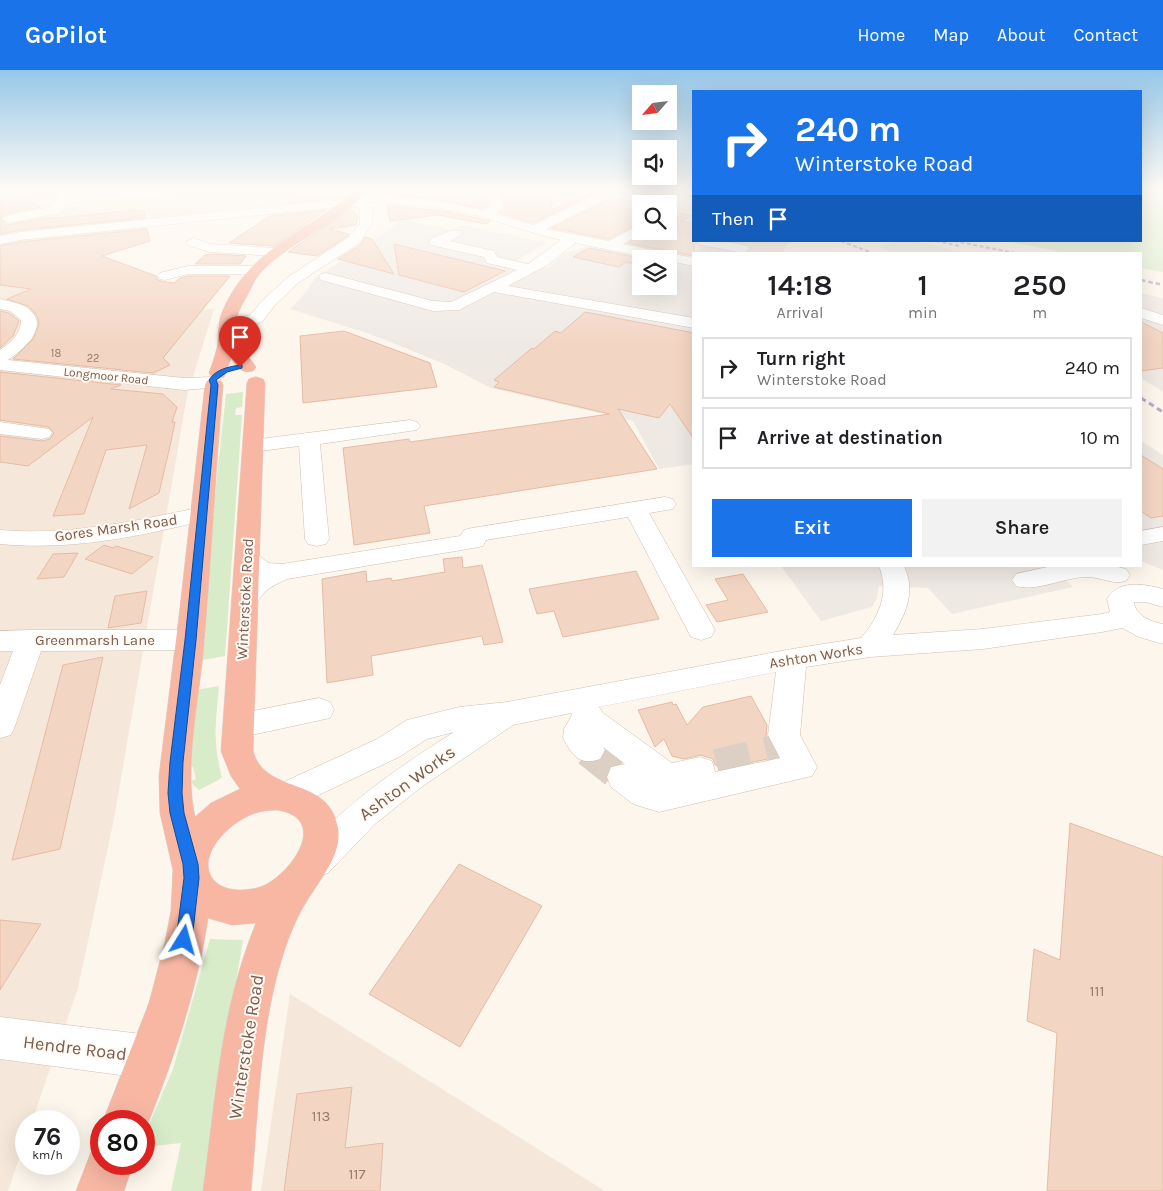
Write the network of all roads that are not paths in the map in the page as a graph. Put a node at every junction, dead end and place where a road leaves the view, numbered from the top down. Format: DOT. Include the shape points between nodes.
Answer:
graph roads {
  1 [pos="290,241"];
  2 [pos="352,241"];
  3 [pos="438,241"];
  4 [pos="568,241"];
  5 [pos="588,241"];
  6 [pos="618,241"];
  7 [pos="193,242"];
  8 [pos="706,242"];
  9 [pos="610,246"];
  10 [pos="741,248"];
  11 [pos="274,252"];
  12 [pos="692,262"];
  13 [pos="530,269"];
  14 [pos="255,270"];
  15 [pos="165,276"];
  16 [pos="326,277"];
  17 [pos="496,288"];
  18 [pos="0,304"];
  19 [pos="1142,307"];
  20 [pos="1163,310"];
  21 [pos="1142,313"];
  22 [pos="1163,320"];
  23 [pos="692,324"];
  24 [pos="225,326"];
  25 [pos="226,346"];
  26 [pos="0,358"];
  27 [pos="0,364"];
  28 [pos="232,381"];
  29 [pos="410,426"];
  30 [pos="0,428"];
  31 [pos="42,433"];
  32 [pos="309,439"];
  33 [pos="253,446"];
  34 [pos="665,504"];
  35 [pos="635,509"];
  36 [pos="202,514"];
  37 [pos="1163,534"];
  38 [pos="0,537"];
  39 [pos="1142,538"];
  40 [pos="318,539"];
  41 [pos="247,556"];
  42 [pos="892,567"];
  43 [pos="282,572"];
  44 [pos="1025,580"];
  45 [pos="1121,588"];
  46 [pos="1163,598"];
  47 [pos="245,601"];
  48 [pos="701,630"];
  49 [pos="1163,634"];
  50 [pos="31,640"];
  51 [pos="190,640"];
  52 [pos="0,641"];
  53 [pos="870,647"];
  54 [pos="792,659"];
  55 [pos="583,708"];
  56 [pos="320,710"];
  57 [pos="507,714"];
  58 [pos="0,726"];
  59 [pos="238,726"];
  60 [pos="589,750"];
  61 [pos="718,766"];
  62 [pos="622,777"];
  63 [pos="281,796"];
  64 [pos="191,871"];
  65 [pos="307,871"];
  66 [pos="0,1038"];
  67 [pos="150,1058"];
  68 [pos="130,1110"];
  69 [pos="106,1175"];
  70 [pos="100,1191"];
  71 [pos="227,1191"];
  1 -- 11 [label="highway, Winterstoke Road"];
  2 -- 24 [label="street" via="288,284 256,319"];
  3 -- 13 [label="street" via="489,254 492,260"];
  4 -- 13 [label="street"];
  5 -- 9 [label="street"];
  6 -- 9 [label="street"];
  7 -- 11 [label="street" via="209,248"];
  8 -- 10 [label="street"];
  9 -- 12 [label="street"];
  11 -- 14 [label="highway, Winterstoke Road"];
  13 -- 17 [label="street"];
  14 -- 15 [label="street" via="188,270"];
  14 -- 24 [label="highway, Winterstoke Road" via="231,309"];
  16 -- 17 [label="street" via="444,308 460,305"];
  17 -- 23 [label="street"];
  18 -- 26 [label="street" via="24,314 29,319 29,328 21,343"];
  19 -- 20 [label="street"];
  21 -- 22 [label="street"];
  24 -- 25 [label="highway, Winterstoke Road"];
  25 -- 28 [label="highway, Winterstoke Road"];
  25 -- 28 [label="highway" via="237,354"];
  27 -- 28 [label="street, Longmoor Road" via="184,384"];
  28 -- 33 [label="highway, Winterstoke Road"];
  28 -- 36 [label="highway, Winterstoke Road"];
  29 -- 32 [label="street"];
  30 -- 31 [label="street"];
  32 -- 33 [label="street"];
  32 -- 40 [label="street"];
  33 -- 41 [label="highway, Winterstoke Road"];
  34 -- 35 [label="street"];
  35 -- 43 [label="street" via="472,535 474,541"];
  35 -- 48 [label="street"];
  36 -- 38 [label="street, Gores Marsh Road" via="72,537"];
  36 -- 51 [label="highway, Winterstoke Road"];
  37 -- 39 [label="street"];
  41 -- 43 [label="street" via="255,568"];
  41 -- 47 [label="highway, Winterstoke Road"];
  42 -- 53 [label="street" via="897,588 893,614"];
  43 -- 47 [label="street" via="254,586"];
  44 -- 45 [label="street" via="1089,570"];
  45 -- 46 [label="street"];
  45 -- 49 [label="street" via="1137,625"];
  45 -- 53 [label="street, Ashton Works" via="1102,623 983,639"];
  47 -- 59 [label="highway, Winterstoke Road"];
  50 -- 51 [label="street, Greenmarsh Lane"];
  50 -- 52 [label="street, Greenmarsh Lane"];
  50 -- 58 [label="street"];
  51 -- 64 [label="highway, Winterstoke Road" via="175,793"];
  53 -- 54 [label="street, Ashton Works"];
  54 -- 55 [label="street, Ashton Works"];
  54 -- 62 [label="street" via="784,736 787,749 801,767 659,798 645,794"];
  55 -- 57 [label="street, Ashton Works"];
  55 -- 60 [label="street" via="579,738"];
  55 -- 61 [label="street" via="667,778"];
  56 -- 59 [label="street"];
  57 -- 63 [label="street, Ashton Works" via="458,719 418,729 388,748"];
  57 -- 65 [label="street, Ashton Works" via="408,778 363,814"];
  59 -- 63 [label="highway, Winterstoke Road" via="238,757 246,775"];
  63 -- 64 [label="highway, Winterstoke Road" via="251,800 223,814 203,833 194,849"];
  63 -- 65 [label="highway, Winterstoke Road" via="303,804 317,818 321,838"];
  64 -- 65 [label="highway, Winterstoke Road" via="202,896 210,902 242,908 282,895"];
  64 -- 67 [label="highway, Winterstoke Road" via="182,956"];
  65 -- 71 [label="highway, Winterstoke Road" via="275,921 250,999"];
  66 -- 67 [label="street, Hendre Road"];
  67 -- 68 [label="highway, Winterstoke Road"];
  69 -- 70 [label="highway"];
}
